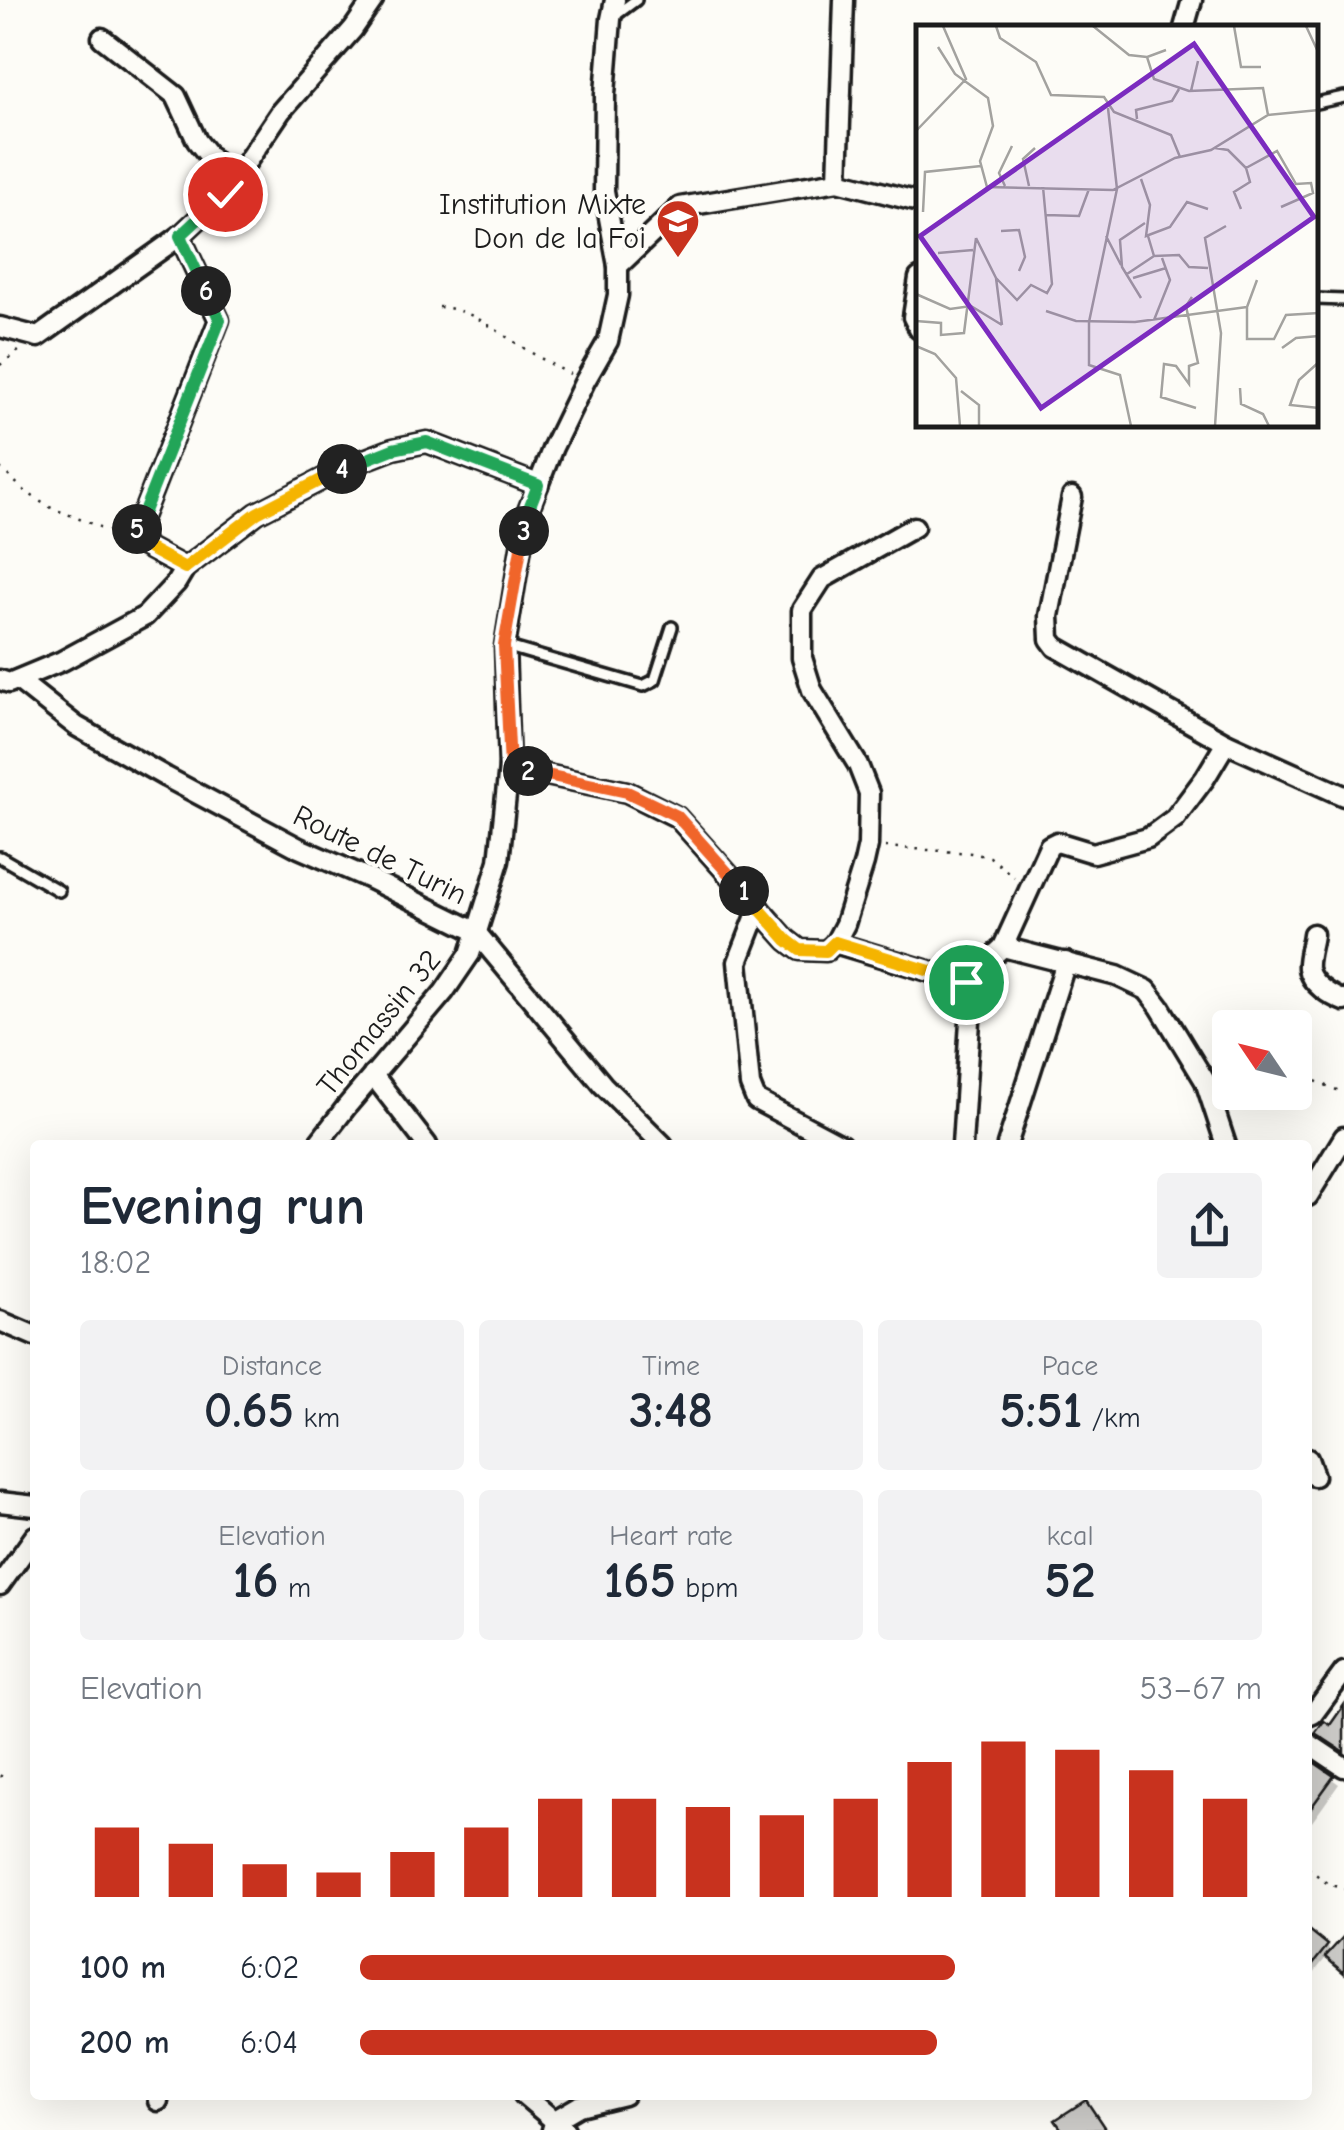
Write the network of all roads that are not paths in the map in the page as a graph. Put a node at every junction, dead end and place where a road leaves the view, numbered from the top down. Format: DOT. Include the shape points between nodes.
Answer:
graph roads {
  1 [pos="373,0"];
  2 [pos="636,0"];
  3 [pos="844,0"];
  4 [pos="1192,0"];
  5 [pos="613,9"];
  6 [pos="1185,25"];
  7 [pos="102,38"];
  8 [pos="1344,97"];
  9 [pos="1319,102"];
  10 [pos="838,181"];
  11 [pos="231,184"];
  12 [pos="916,201"];
  13 [pos="180,236"];
  14 [pos="618,266"];
  15 [pos="916,295"];
  16 [pos="1319,299"];
  17 [pos="1344,300"];
  18 [pos="916,324"];
  19 [pos="0,328"];
  20 [pos="538,485"];
  21 [pos="1072,497"];
  22 [pos="914,527"];
  23 [pos="185,568"];
  24 [pos="672,627"];
  25 [pos="504,646"];
  26 [pos="9,680"];
  27 [pos="1226,743"];
  28 [pos="510,767"];
  29 [pos="1344,796"];
  30 [pos="0,857"];
  31 [pos="59,891"];
  32 [pos="758,908"];
  33 [pos="475,932"];
  34 [pos="1313,934"];
  35 [pos="835,942"];
  36 [pos="1003,947"];
  37 [pos="1066,962"];
  38 [pos="966,982"];
  39 [pos="1344,1000"];
  40 [pos="373,1075"];
  41 [pos="1344,1137"];
  42 [pos="321,1140"];
  43 [pos="423,1140"];
  44 [pos="658,1140"];
  45 [pos="832,1140"];
  46 [pos="962,1140"];
  47 [pos="1009,1140"];
  48 [pos="1224,1140"];
  49 [pos="1312,1189"];
  50 [pos="0,1321"];
  51 [pos="30,1334"];
  52 [pos="0,1502"];
  53 [pos="30,1505"];
  54 [pos="30,1543"];
  55 [pos="0,1585"];
  56 [pos="1344,1672"];
  57 [pos="1312,1714"];
  58 [pos="1312,1746"];
  59 [pos="1344,1767"];
  60 [pos="529,2100"];
  61 [pos="604,2100"];
  62 [pos="558,2127"];
  1 -- 11 [label="street" via="281,111"];
  2 -- 5 [label="lane"];
  3 -- 10 [label="street"];
  4 -- 6 [label="street"];
  5 -- 14 [label="street, Thomassin 32" via="604,191"];
  7 -- 11 [label="street" via="176,96 197,141"];
  8 -- 9 [label="lane"];
  10 -- 12 [label="street"];
  10 -- 14 [label="street" via="680,208"];
  11 -- 13 [label="street"];
  13 -- 19 [label="street" via="38,337"];
  13 -- 23 [label="street" via="220,320 133,540"];
  14 -- 20 [label="street, Thomassin 32" via="608,340"];
  15 -- 18 [label="street"];
  16 -- 17 [label="lane"];
  20 -- 23 [label="street" via="427,442 393,449 257,513"];
  20 -- 25 [label="street, Thomassin 32" via="526,516"];
  21 -- 27 [label="street" via="1050,639 1067,655"];
  22 -- 35 [label="street" via="822,579 802,610 802,658 812,690 869,794 868,846"];
  23 -- 26 [label="street" via="145,616 62,661"];
  24 -- 25 [label="lane" via="655,680 643,686"];
  25 -- 28 [label="street, Thomassin 32"];
  26 -- 33 [label="street, Route de Turin" via="76,726 299,848"];
  27 -- 29 [label="street"];
  27 -- 36 [label="street" via="1174,818 1148,838 1094,853 1057,842 1048,846"];
  28 -- 32 [label="street" via="627,792 677,816"];
  28 -- 33 [label="street, Thomassin 32" via="498,860"];
  30 -- 31 [label="lane"];
  32 -- 35 [label="street" via="800,950 826,951"];
  32 -- 45 [label="street" via="738,962 750,1086 756,1100"];
  33 -- 40 [label="street, Thomassin 32" via="470,954 444,992"];
  33 -- 44 [label="street, Route de Turin" via="603,1086"];
  34 -- 39 [label="street" via="1312,977"];
  35 -- 38 [label="street"];
  36 -- 37 [label="street"];
  36 -- 38 [label="street"];
  37 -- 47 [label="street"];
  37 -- 48 [label="street" via="1146,990 1206,1081"];
  38 -- 46 [label="street"];
  40 -- 42 [label="street, Thomassin 32"];
  40 -- 43 [label="street"];
  41 -- 49 [label="street"];
  50 -- 51 [label="street"];
  52 -- 53 [label="street"];
  54 -- 55 [label="street"];
  56 -- 57 [label="street"];
  58 -- 59 [label="street"];
  60 -- 62 [label="street"];
  61 -- 62 [label="street" via="580,2106"];
}
